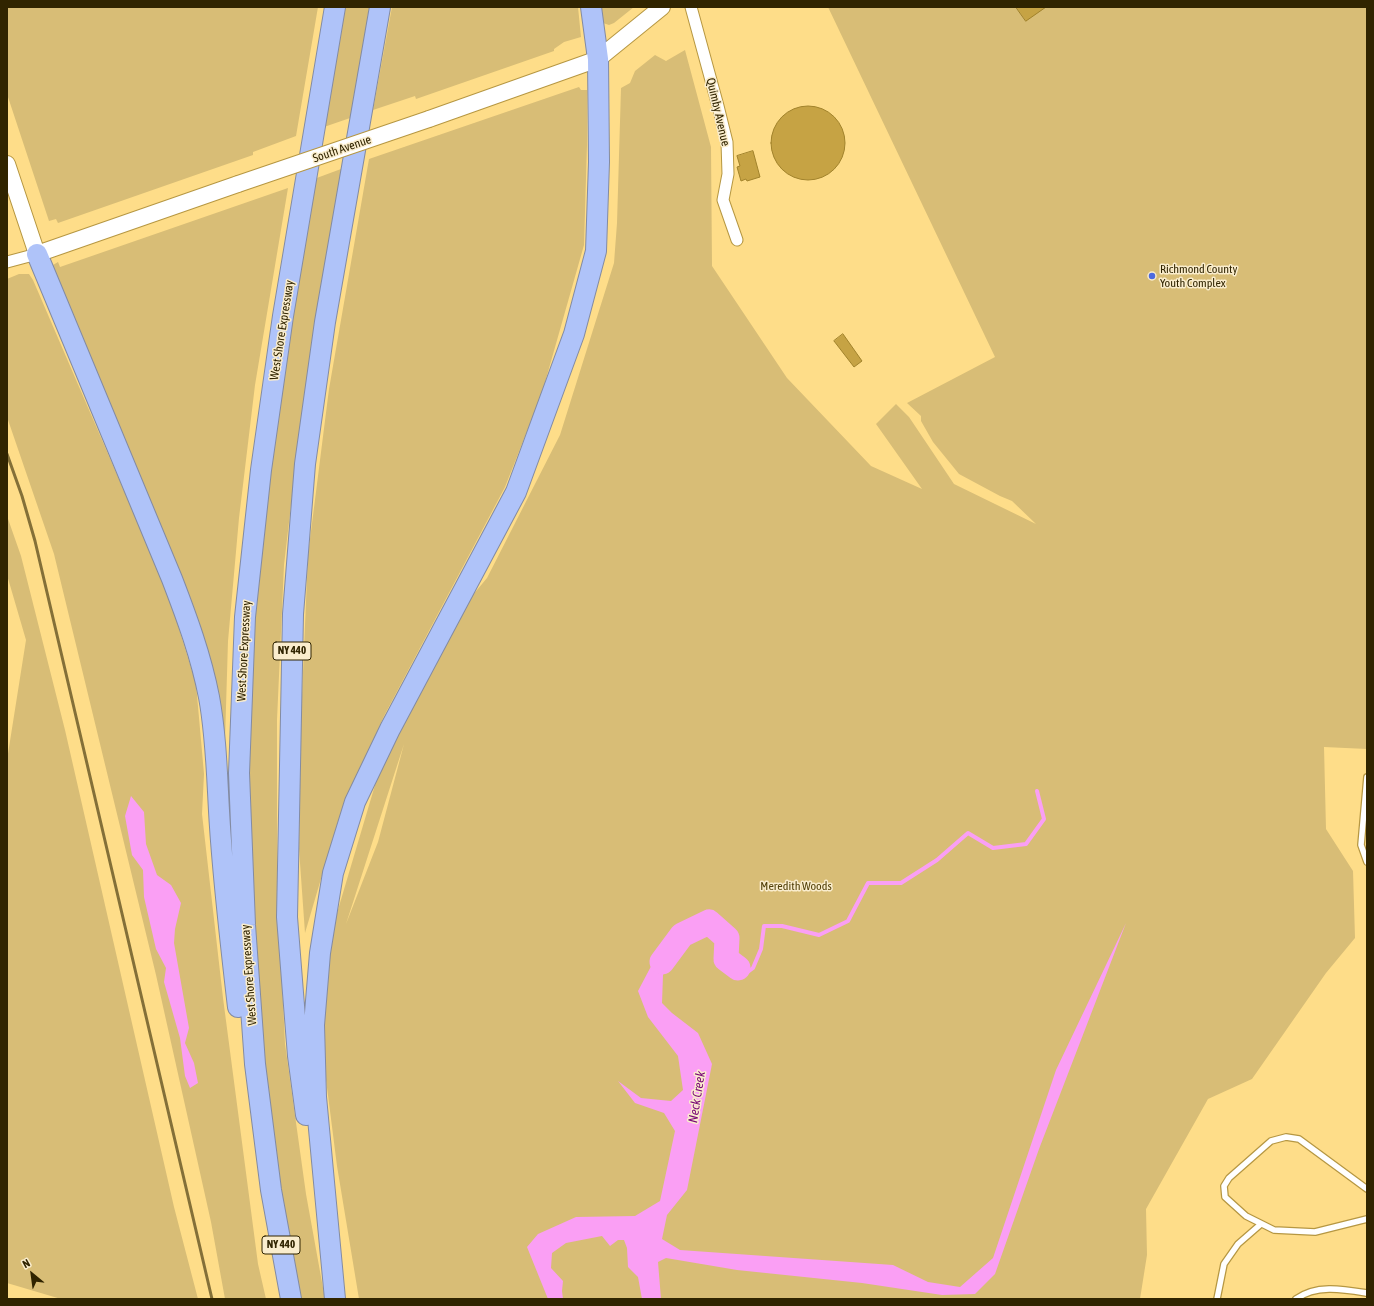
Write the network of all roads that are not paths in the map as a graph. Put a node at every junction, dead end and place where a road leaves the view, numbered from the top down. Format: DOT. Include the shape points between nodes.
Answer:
graph roads {
  1 [pos="335,7"];
  2 [pos="380,7"];
  3 [pos="591,7"];
  4 [pos="662,7"];
  5 [pos="691,7"];
  6 [pos="598,59"];
  7 [pos="7,164"];
  8 [pos="737,240"];
  9 [pos="37,254"];
  10 [pos="7,262"];
  11 [pos="1367,777"];
  12 [pos="1365,817"];
  13 [pos="1367,862"];
  14 [pos="1367,1189"];
  15 [pos="271,1190"];
  16 [pos="1367,1219"];
  17 [pos="1262,1224"];
  18 [pos="1367,1292"];
  19 [pos="291,1299"];
  20 [pos="335,1299"];
  21 [pos="1217,1299"];
  22 [pos="1296,1299"];
  1 -- 15 [label="highway, West Shore Expressway / NY 440" via="281,331 261,470 245,617 239,773 245,925 255,1064"];
  2 -- 20 [label="highway, NY 440" via="326,322 306,456 293,614 287,917 298,1056 314,1182"];
  3 -- 6 [label="highway"];
  4 -- 6 [label="street, South Avenue"];
  5 -- 8 [label="street, Quimby Avenue" via="727,142 728,174 723,200"];
  6 -- 9 [label="street, South Avenue, bridge"];
  6 -- 20 [label="highway" via="596,251 574,334 516,492 390,729 355,802 333,873 320,953 314,1025 316,1097"];
  7 -- 9 [label="street"];
  9 -- 10 [label="street, South Avenue"];
  9 -- 15 [label="highway" via="188,619 200,659 215,738 224,880 245,1064"];
  11 -- 12 [label="lane"];
  12 -- 13 [label="lane" via="1362,845"];
  14 -- 17 [label="lane" via="1298,1139 1286,1137 1271,1141 1229,1178 1224,1186 1225,1197 1246,1216"];
  15 -- 19 [label="highway, West Shore Expressway / NY 440"];
  16 -- 17 [label="lane" via="1315,1232 1274,1230"];
  17 -- 21 [label="lane" via="1238,1244 1224,1264"];
  18 -- 22 [label="lane" via="1326,1288 1314,1290"];
}
